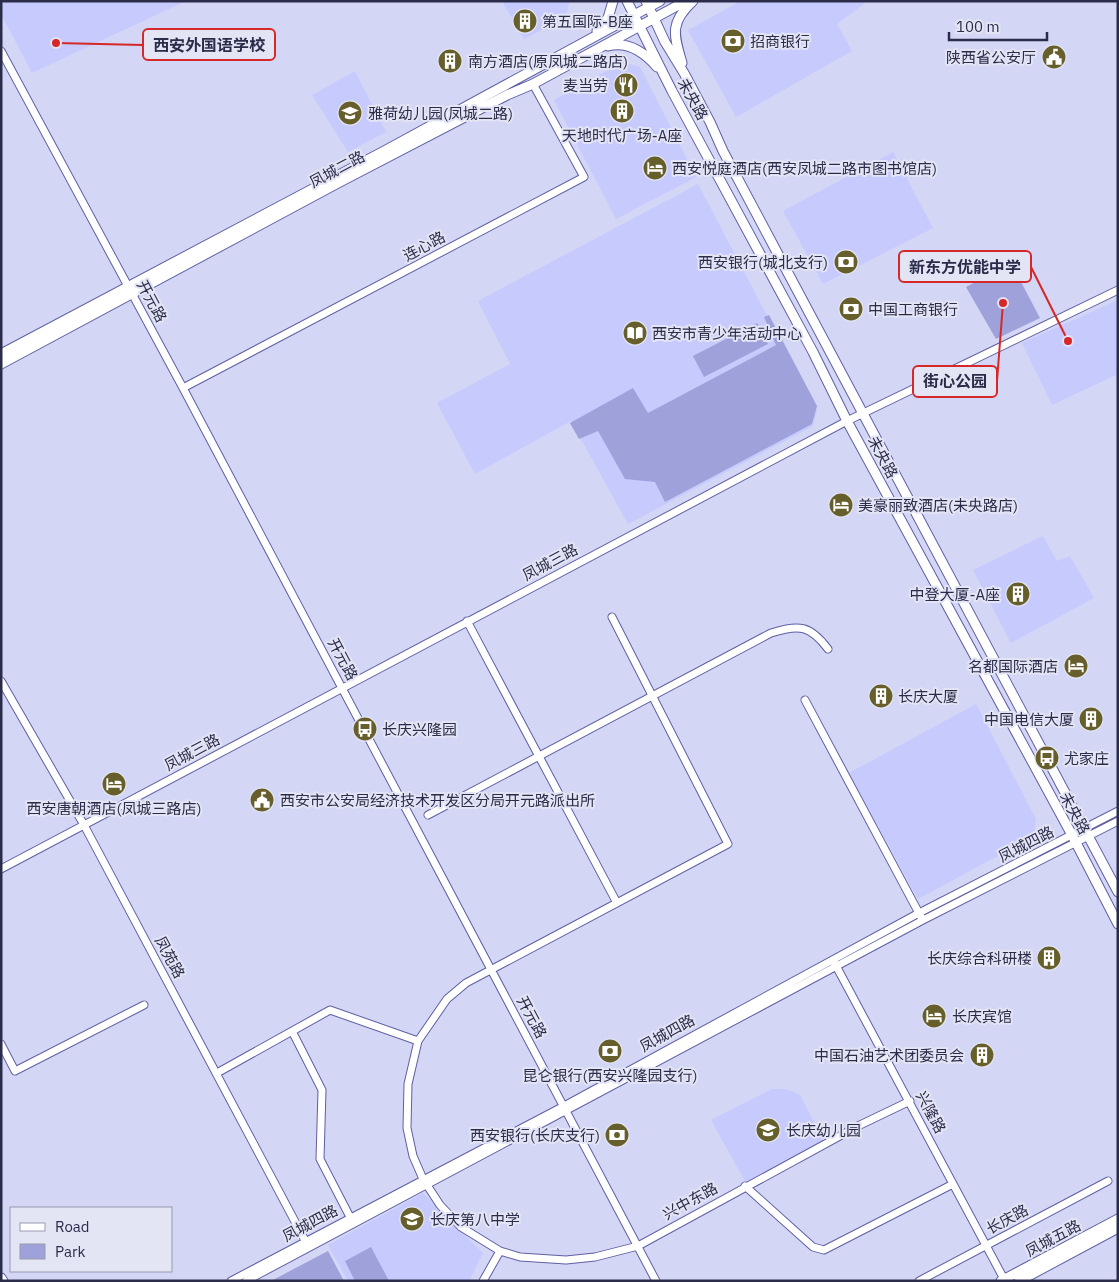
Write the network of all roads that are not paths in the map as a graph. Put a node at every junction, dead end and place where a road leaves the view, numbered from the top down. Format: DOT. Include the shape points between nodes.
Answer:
graph roads {
  1 [pos="613,1"];
  2 [pos="627,1"];
  3 [pos="660,1"];
  4 [pos="686,1"];
  5 [pos="693,1"];
  6 [pos="647,4"];
  7 [pos="634,15"];
  8 [pos="653,20"];
  9 [pos="640,26"];
  10 [pos="578,46"];
  11 [pos="1,51"];
  12 [pos="596,51"];
  13 [pos="684,73"];
  14 [pos="664,75"];
  15 [pos="533,84"];
  16 [pos="1118,290"];
  17 [pos="130,291"];
  18 [pos="1,354"];
  19 [pos="1,364"];
  20 [pos="184,388"];
  21 [pos="862,413"];
  22 [pos="847,420"];
  23 [pos="612,617"];
  24 [pos="467,621"];
  25 [pos="828,650"];
  26 [pos="1,682"];
  27 [pos="342,687"];
  28 [pos="652,696"];
  29 [pos="805,700"];
  30 [pos="539,756"];
  31 [pos="1118,811"];
  32 [pos="428,816"];
  33 [pos="1118,821"];
  34 [pos="84,825"];
  35 [pos="1085,832"];
  36 [pos="1074,839"];
  37 [pos="1,869"];
  38 [pos="1118,892"];
  39 [pos="617,903"];
  40 [pos="921,916"];
  41 [pos="1118,924"];
  42 [pos="835,962"];
  43 [pos="491,969"];
  44 [pos="144,1004"];
  45 [pos="292,1031"];
  46 [pos="418,1041"];
  47 [pos="1,1044"];
  48 [pos="217,1073"];
  49 [pos="910,1101"];
  50 [pos="565,1108"];
  51 [pos="425,1181"];
  52 [pos="1108,1181"];
  53 [pos="953,1184"];
  54 [pos="745,1186"];
  55 [pos="350,1217"];
  56 [pos="1118,1219"];
  57 [pos="1118,1228"];
  58 [pos="307,1245"];
  59 [pos="987,1245"];
  60 [pos="638,1246"];
  61 [pos="500,1251"];
  62 [pos="1003,1280"];
  63 [pos="1024,1280"];
  64 [pos="231,1281"];
  65 [pos="246,1281"];
  66 [pos="483,1281"];
  67 [pos="656,1281"];
  68 [pos="919,1281"];
  1 -- 10 [label="main road" via="603,24"];
  2 -- 7 [label="main road, 未央路"];
  3 -- 6 [label="main road, 凤城二路"];
  4 -- 8 [label="main road, 凤城二路"];
  5 -- 13 [label="main road" via="681,13 674,28"];
  6 -- 7 [label="main road, 凤城二路"];
  6 -- 8 [label="main road, 未央路"];
  7 -- 9 [label="main road, 未央路"];
  7 -- 10 [label="main road, 凤城二路"];
  8 -- 9 [label="main road, 凤城二路"];
  8 -- 13 [label="main road, 未央路"];
  9 -- 12 [label="main road, 凤城二路"];
  9 -- 14 [label="main road, 未央路"];
  10 -- 17 [label="main road, 凤城二路"];
  11 -- 17 [label="street, 开元路"];
  12 -- 14 [label="main road" via="612,45 633,48 648,57"];
  12 -- 15 [label="main road, 凤城二路"];
  13 -- 21 [label="main road, 未央路"];
  14 -- 22 [label="main road, 未央路"];
  15 -- 17 [label="main road, 凤城二路"];
  15 -- 20 [label="street, 连心路" via="584,177"];
  16 -- 21 [label="street, 凤城三路"];
  17 -- 18 [label="main road, 凤城二路"];
  17 -- 19 [label="main road, 凤城二路"];
  17 -- 20 [label="street, 开元路"];
  20 -- 27 [label="street, 开元路"];
  21 -- 22 [label="street, 凤城三路"];
  21 -- 35 [label="main road, 未央路"];
  22 -- 24 [label="street, 凤城三路"];
  22 -- 36 [label="main road, 未央路"];
  23 -- 28 [label="street"];
  24 -- 27 [label="street, 凤城三路"];
  24 -- 30 [label="street"];
  25 -- 28 [label="street" via="807,629 790,626"];
  26 -- 34 [label="street, 凤苑路"];
  27 -- 34 [label="street, 凤城三路"];
  27 -- 43 [label="street, 开元路"];
  28 -- 30 [label="street"];
  28 -- 39 [label="street" via="728,844"];
  29 -- 40 [label="street"];
  30 -- 32 [label="street"];
  30 -- 39 [label="street"];
  31 -- 35 [label="street, 凤城四路"];
  33 -- 35 [label="street, 凤城四路"];
  34 -- 37 [label="street, 凤城三路"];
  34 -- 48 [label="street, 凤苑路"];
  35 -- 36 [label="street, 凤城四路"];
  35 -- 38 [label="main road, 未央路"];
  36 -- 40 [label="street, 凤城四路"];
  36 -- 41 [label="main road, 未央路"];
  39 -- 43 [label="street"];
  40 -- 42 [label="street, 凤城四路"];
  42 -- 49 [label="street, 兴隆路"];
  42 -- 50 [label="street, 凤城四路"];
  43 -- 46 [label="street" via="466,983 447,999"];
  43 -- 50 [label="street, 开元路"];
  44 -- 47 [label="street" via="15,1071"];
  45 -- 46 [label="street" via="330,1010"];
  45 -- 48 [label="street"];
  45 -- 55 [label="street" via="322,1090 320,1159"];
  46 -- 51 [label="street, 兴中东路" via="408,1084 407,1128 413,1156"];
  48 -- 58 [label="street, 凤苑路"];
  49 -- 53 [label="street, 兴隆路"];
  49 -- 54 [label="street, 兴中东路"];
  50 -- 51 [label="street, 凤城四路"];
  50 -- 60 [label="street, 开元路"];
  51 -- 55 [label="street, 凤城四路"];
  51 -- 58 [label="street, 凤城四路"];
  51 -- 61 [label="street, 兴中东路" via="440,1205 461,1227"];
  52 -- 59 [label="street, 长庆路"];
  53 -- 54 [label="street" via="824,1250 813,1247"];
  53 -- 59 [label="street, 兴隆路"];
  54 -- 60 [label="street, 兴中东路"];
  55 -- 58 [label="street, 凤城四路"];
  56 -- 62 [label="main road, 凤城五路"];
  57 -- 63 [label="main road, 凤城五路"];
  58 -- 64 [label="street, 凤城四路"];
  58 -- 65 [label="street, 凤城四路"];
  59 -- 62 [label="street, 兴隆路"];
  59 -- 68 [label="street, 长庆路"];
  60 -- 61 [label="street, 兴中东路" via="566,1260 520,1257"];
  60 -- 67 [label="street, 开元路"];
  61 -- 66 [label="street"];
}
